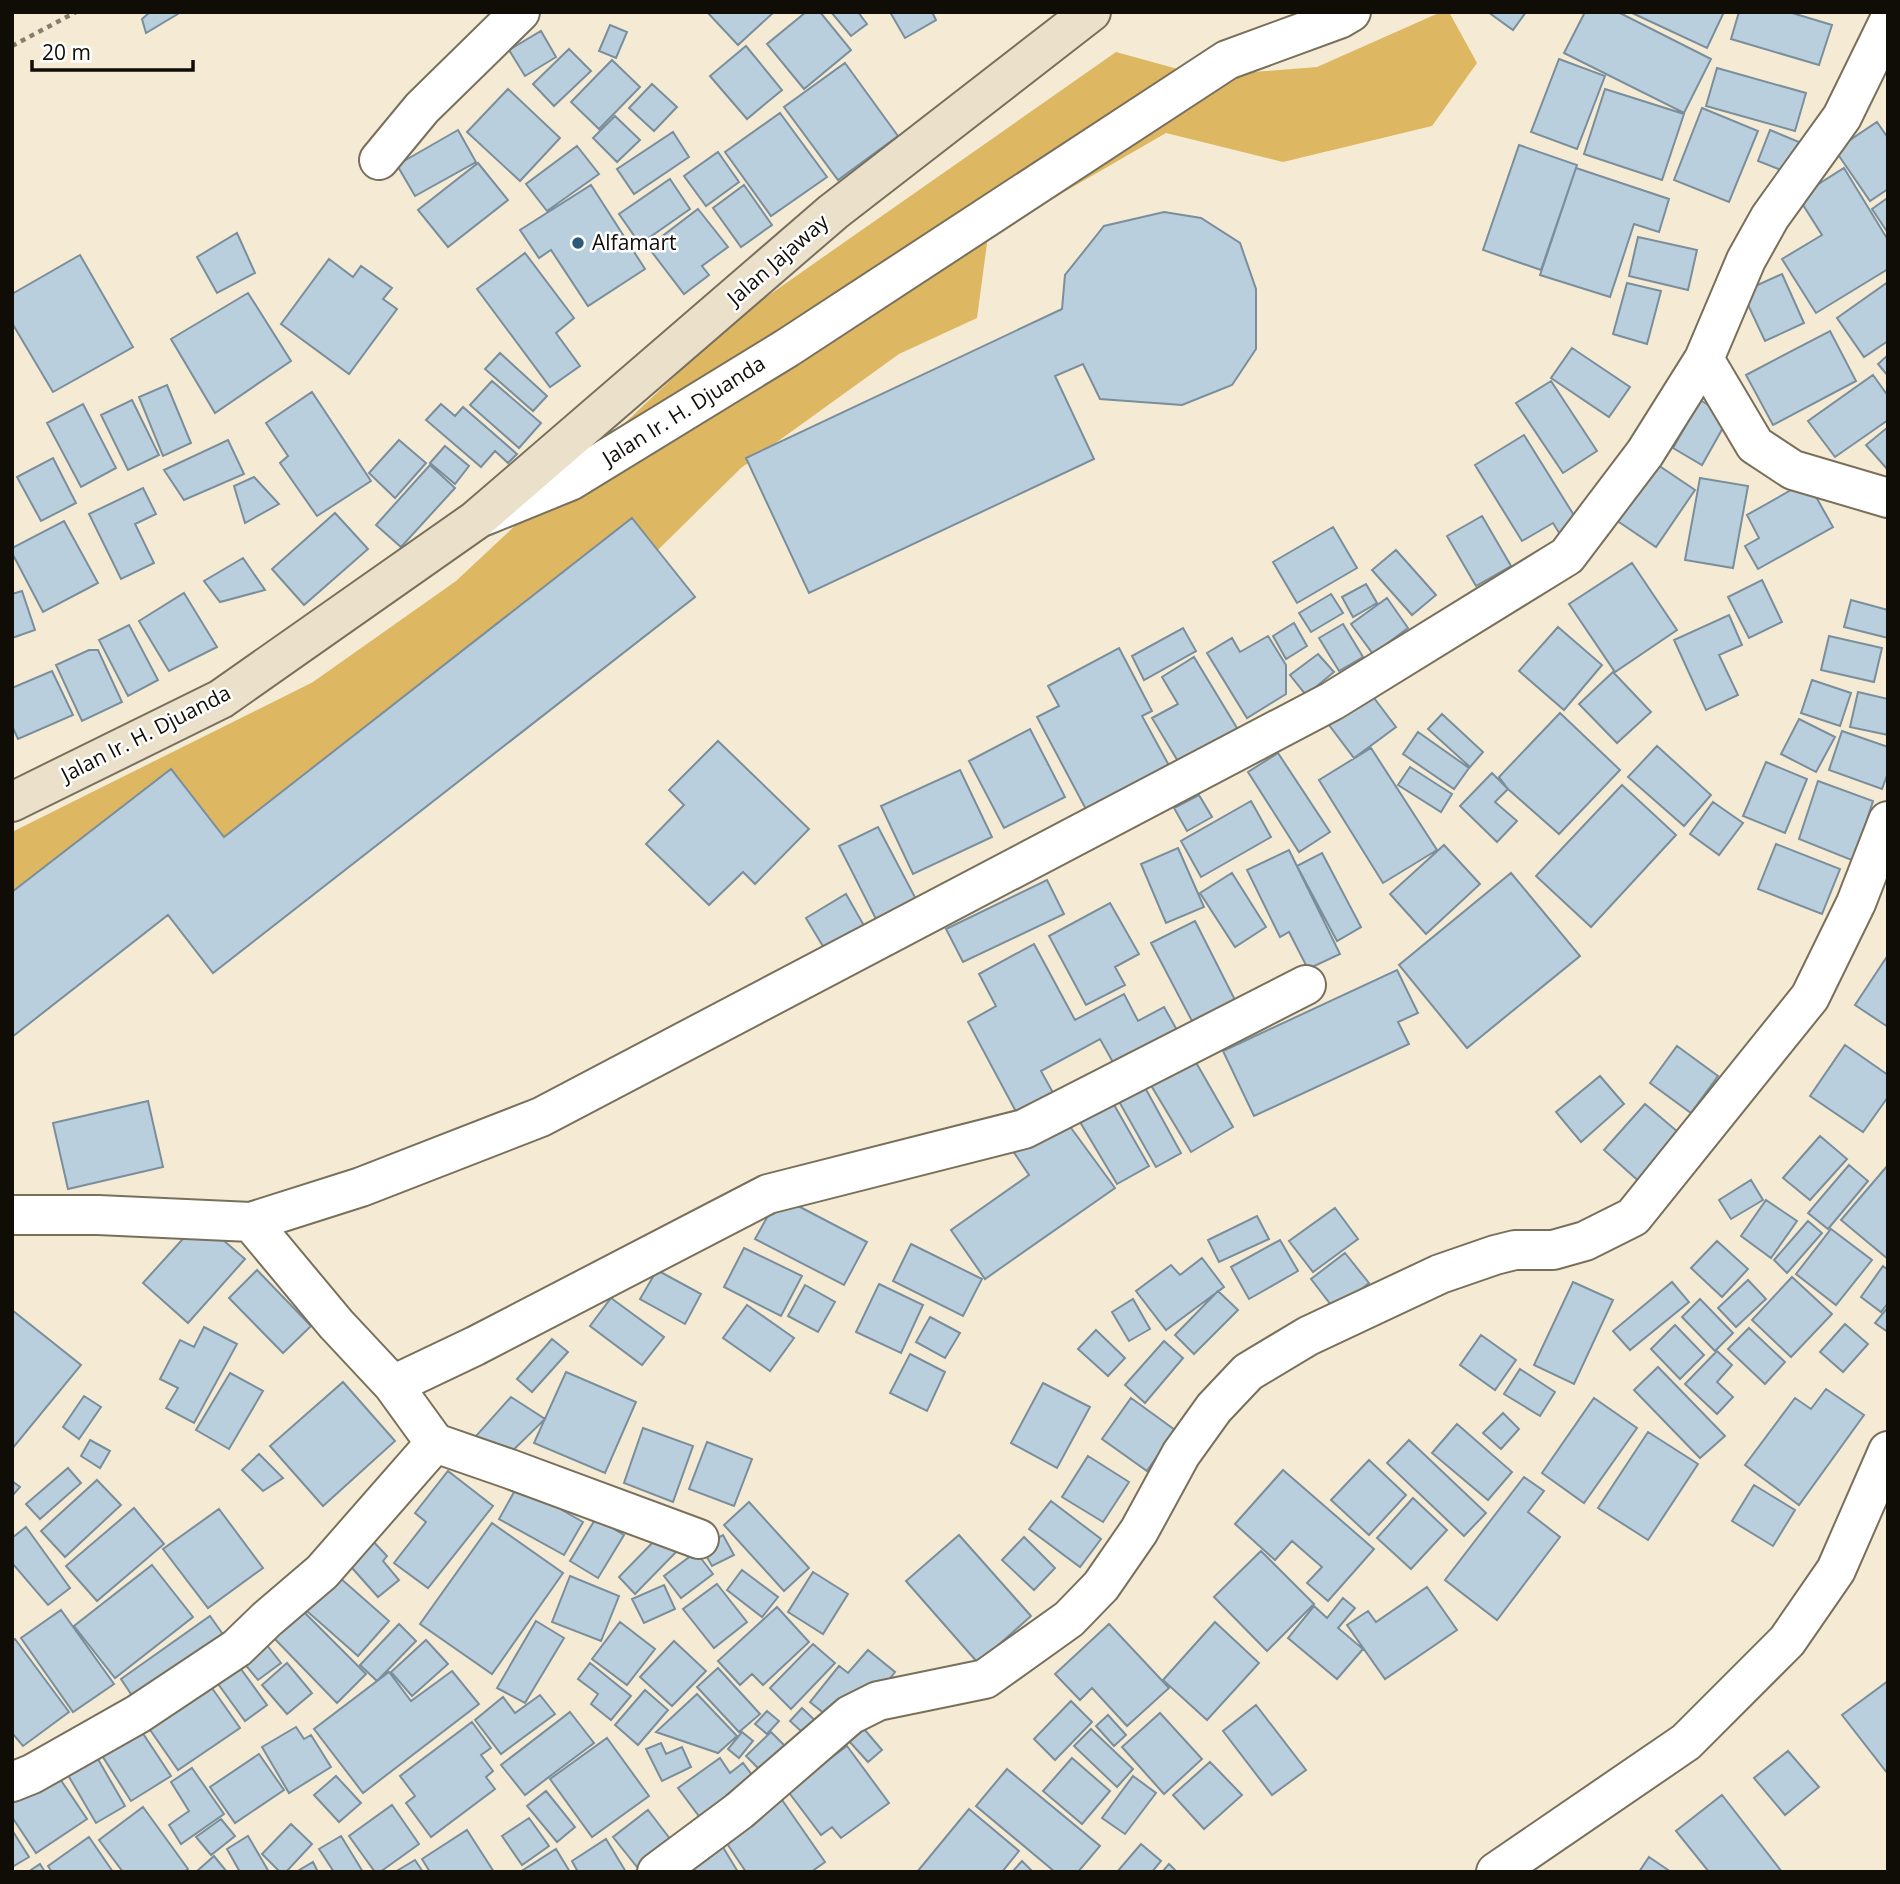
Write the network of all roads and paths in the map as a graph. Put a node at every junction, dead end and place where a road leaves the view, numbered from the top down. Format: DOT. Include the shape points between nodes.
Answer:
graph roads {
  1 [pos="76,12"];
  2 [pos="520,12"];
  3 [pos="1091,12"];
  4 [pos="1351,12"];
  5 [pos="1888,23"];
  6 [pos="12,46"];
  7 [pos="379,160"];
  8 [pos="1704,359"];
  9 [pos="1888,498"];
  10 [pos="475,520"];
  11 [pos="12,802"];
  12 [pos="1888,821"];
  13 [pos="1872,909"];
  14 [pos="1306,985"];
  15 [pos="12,1215"];
  16 [pos="251,1222"];
  17 [pos="394,1385"];
  18 [pos="435,1443"];
  19 [pos="1888,1451"];
  20 [pos="699,1539"];
  21 [pos="12,1782"];
  22 [pos="657,1872"];
  23 [pos="1496,1872"];
  1 -- 6 [label="path"];
  2 -- 7 [label="street" via="422,108"];
  3 -- 10 [label="main road, Jalan Jajaway" via="833,212"];
  4 -- 10 [label="street, Jalan Ir. H. Djuanda" via="1227,60 787,348 593,467"];
  5 -- 8 [label="street" via="1842,117 1770,216"];
  8 -- 9 [label="street" via="1755,445 1793,470"];
  8 -- 16 [label="street" via="1645,453 1567,555 1332,701 541,1117 361,1187"];
  10 -- 11 [label="main road, Jalan Ir. H. Djuanda" via="220,699"];
  12 -- 13 [label="street"];
  13 -- 22 [label="street" via="1810,997 1633,1217 1586,1241 1553,1250 1515,1250 1440,1275 1308,1336 1248,1372 1214,1408 1181,1454 1139,1531 1101,1586 1069,1619 985,1679 878,1701 850,1715 739,1811"];
  14 -- 17 [label="street" via="1024,1129 768,1194"];
  15 -- 16 [label="street"];
  16 -- 17 [label="street"];
  17 -- 18 [label="street"];
  18 -- 20 [label="street"];
  18 -- 21 [label="street" via="322,1572 237,1648 138,1714"];
  19 -- 23 [label="street" via="1836,1570 1787,1641 1686,1742"];
}
